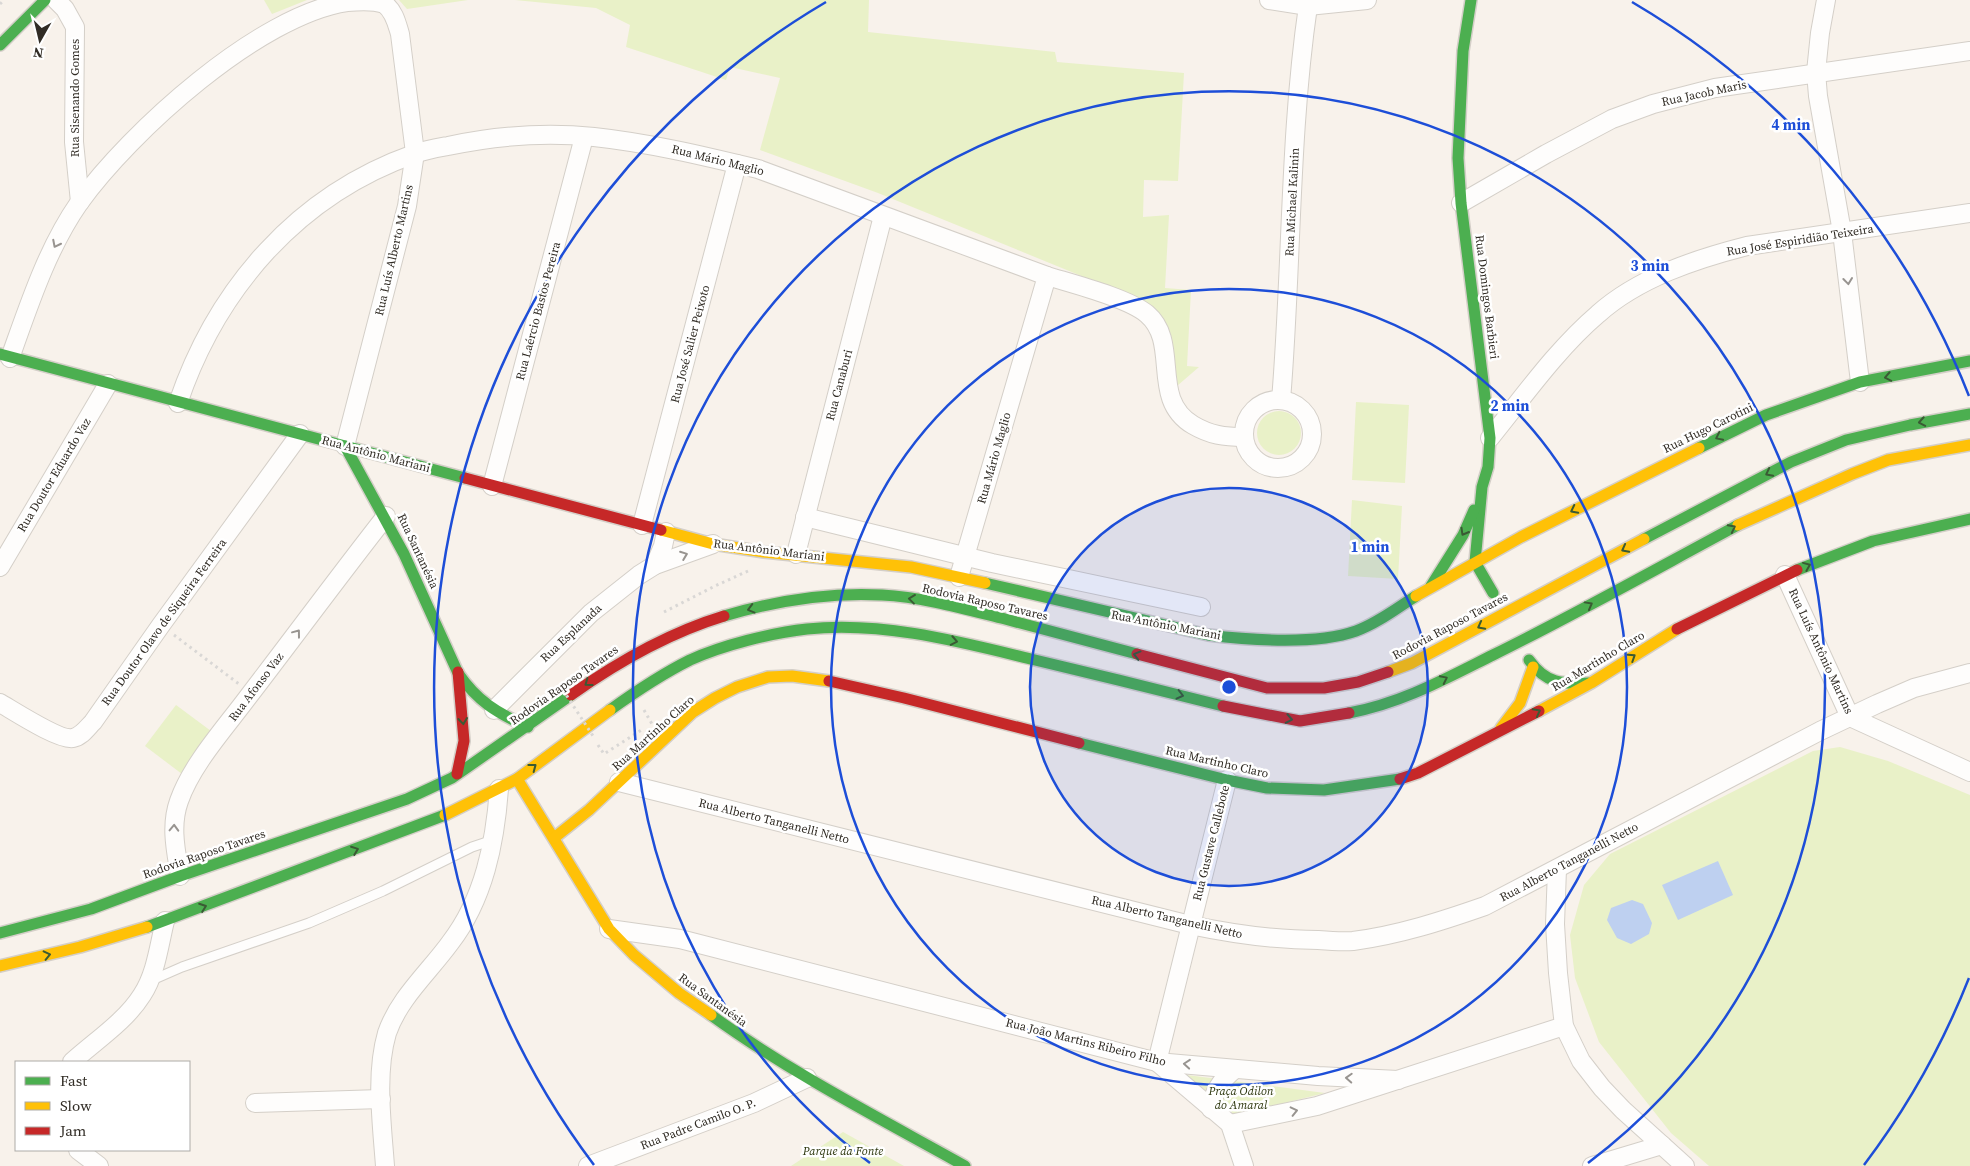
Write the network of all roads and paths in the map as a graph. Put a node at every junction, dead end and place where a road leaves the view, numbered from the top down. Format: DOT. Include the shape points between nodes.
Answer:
graph roads {
  1 [pos="4,0"];
  2 [pos="45,0"];
  3 [pos="56,0"];
  4 [pos="1269,0"];
  5 [pos="1368,0"];
  6 [pos="1472,0"];
  7 [pos="1826,0"];
  8 [pos="0,4"];
  9 [pos="1308,6"];
  10 [pos="0,45"];
  11 [pos="1970,51"];
  12 [pos="1816,72"];
  13 [pos="584,137"];
  14 [pos="415,153"];
  15 [pos="737,164"];
  16 [pos="80,202"];
  17 [pos="1461,203"];
  18 [pos="1970,213"];
  19 [pos="883,216"];
  20 [pos="1842,232"];
  21 [pos="1048,276"];
  22 [pos="5,356"];
  23 [pos="1970,361"];
  24 [pos="1860,382"];
  25 [pos="108,384"];
  26 [pos="1281,400"];
  27 [pos="178,403"];
  28 [pos="1970,414"];
  29 [pos="300,434"];
  30 [pos="1244,437"];
  31 [pos="1490,438"];
  32 [pos="1970,445"];
  33 [pos="345,446"];
  34 [pos="492,486"];
  35 [pos="1482,487"];
  36 [pos="386,516"];
  37 [pos="805,517"];
  38 [pos="1492,517"];
  39 [pos="1970,519"];
  40 [pos="642,525"];
  41 [pos="666,532"];
  42 [pos="1508,535"];
  43 [pos="1521,537"];
  44 [pos="713,544"];
  45 [pos="764,552"];
  46 [pos="796,554"];
  47 [pos="966,556"];
  48 [pos="1503,560"];
  49 [pos="1475,562"];
  50 [pos="655,565"];
  51 [pos="0,567"];
  52 [pos="1785,575"];
  53 [pos="959,577"];
  54 [pos="1489,577"];
  55 [pos="1431,586"];
  56 [pos="1493,593"];
  57 [pos="1201,607"];
  58 [pos="659,615"];
  59 [pos="161,625"];
  60 [pos="458,672"];
  61 [pos="1970,674"];
  62 [pos="1591,683"];
  63 [pos="563,690"];
  64 [pos="251,693"];
  65 [pos="0,703"];
  66 [pos="494,710"];
  67 [pos="1850,717"];
  68 [pos="652,724"];
  69 [pos="528,727"];
  70 [pos="1494,735"];
  71 [pos="1970,772"];
  72 [pos="457,774"];
  73 [pos="517,779"];
  74 [pos="1228,780"];
  75 [pos="619,782"];
  76 [pos="499,789"];
  77 [pos="554,838"];
  78 [pos="494,840"];
  79 [pos="1556,869"];
  80 [pos="180,876"];
  81 [pos="165,921"];
  82 [pos="1190,925"];
  83 [pos="609,928"];
  84 [pos="0,933"];
  85 [pos="0,966"];
  86 [pos="149,982"];
  87 [pos="1564,1026"];
  88 [pos="73,1061"];
  89 [pos="1157,1062"];
  90 [pos="1235,1068"];
  91 [pos="1318,1076"];
  92 [pos="807,1078"];
  93 [pos="1398,1080"];
  94 [pos="381,1099"];
  95 [pos="255,1103"];
  96 [pos="1317,1106"];
  97 [pos="1211,1109"];
  98 [pos="1230,1124"];
  99 [pos="1662,1145"];
  100 [pos="79,1151"];
  101 [pos="99,1166"];
  102 [pos="385,1166"];
  103 [pos="588,1166"];
  104 [pos="965,1166"];
  105 [pos="1244,1166"];
  106 [pos="1592,1166"];
  107 [pos="1685,1166"];
  1 -- 8 [label="path"];
  2 -- 10 [label="main road"];
  3 -- 16 [label="street, Rua Sisenando Gomes" via="75,27 74,142"];
  4 -- 9 [label="street"];
  5 -- 9 [label="street"];
  6 -- 17 [label="main road, Rua Domingos Barbieri" via="1459,100"];
  7 -- 12 [label="street"];
  9 -- 26 [label="street, Rua Michael Kalinin" via="1302,45 1293,175"];
  11 -- 12 [label="street, Rua Jacob Maris"];
  12 -- 17 [label="street, Rua Jacob Maris" via="1715,88 1653,104 1612,119"];
  12 -- 20 [label="street"];
  13 -- 14 [label="street, Rua Mário Maglio" via="484,139"];
  13 -- 15 [label="street, Rua Mário Maglio" via="656,146"];
  13 -- 34 [label="street, Rua Laércio Bastos Pereira"];
  14 -- 16 [label="street, Rua Luís Alberto Martins" via="400,34 394,17 384,4 377,2 342,3 277,28 209,73 142,131"];
  14 -- 27 [label="street, Rua Mário Maglio" via="354,182 293,226 261,258 238,284 214,321"];
  14 -- 33 [label="street, Rua Luís Alberto Martins" via="407,206"];
  15 -- 19 [label="street, Rua Mário Maglio" via="821,191"];
  15 -- 40 [label="street, Rua José Salier Peixoto"];
  16 -- 22 [label="street, Rua Luís Alberto Martins, one-way" via="38,281"];
  17 -- 31 [label="main road, Rua Domingos Barbieri"];
  18 -- 20 [label="street, Rua José Espiridião Teixeira"];
  19 -- 21 [label="street, Rua Mário Maglio"];
  19 -- 37 [label="street, Rua Canaburi"];
  20 -- 24 [label="street, one-way"];
  20 -- 31 [label="street, Rua José Espiridião Teixeira" via="1715,254 1660,275 1625,294 1598,313 1567,346"];
  21 -- 30 [label="street" via="1114,298 1147,314 1161,340 1170,400 1180,415 1210,434"];
  21 -- 47 [label="street, Rua Mário Maglio"];
  22 -- 25 [label="main road, Rua Antônio Mariani"];
  23 -- 24 [label="main road, Rua Hugo Carotini, one-way"];
  24 -- 43 [label="main road, Rua Hugo Carotini, one-way" via="1766,414"];
  25 -- 27 [label="main road, Rua Antônio Mariani"];
  25 -- 51 [label="street, Rua Doutor Eduardo Vaz"];
  26 -- 30 [label="street" via="1258,406 1245,425"];
  26 -- 30 [label="street" via="1292,402 1309,419 1312,442 1298,462 1288,467 1264,465 1247,449"];
  27 -- 29 [label="main road, Rua Antônio Mariani"];
  28 -- 69 [label="main road, Rodovia Raposo Tavares, one-way" via="1846,440 1791,462 1412,663 1377,677 1335,688 1300,691 1267,688 965,609 882,595 834,595 770,604 714,618 659,641 616,664"];
  29 -- 33 [label="main road, Rua Antônio Mariani"];
  29 -- 59 [label="street, Rua Doutor Olavo de Siqueira Ferreira"];
  31 -- 35 [label="main road, Rua Domingos Barbieri" via="1488,466"];
  73 -- 32 [label="main road, one-way" via="616,705 691,660 730,646 808,629 906,632 1300,721 1376,708 1476,664 1741,523 1826,485 1888,460"];
  33 -- 34 [label="main road, Rua Antônio Mariani"];
  33 -- 36 [label="main road, Rua Santanésia"];
  34 -- 40 [label="main road, Rua Antônio Mariani"];
  35 -- 38 [label="main road"];
  35 -- 49 [label="main road, Rua Domingos Barbieri"];
  35 -- 55 [label="main road, one-way" via="1470,522"];
  36 -- 60 [label="main road, Rua Santanésia"];
  64 -- 36 [label="street, Rua Afonso Vaz, one-way"];
  37 -- 46 [label="street, Rua Canaburi"];
  37 -- 47 [label="street, Rua Antônio Mariani"];
  52 -- 39 [label="main road, Rua Martinho Claro, one-way" via="1873,541"];
  40 -- 41 [label="main road, Rua Antônio Mariani"];
  41 -- 44 [label="main road, Rua Antônio Mariani"];
  41 -- 50 [label="street"];
  42 -- 43 [label="main road"];
  43 -- 48 [label="main road"];
  43 -- 49 [label="main road, Rua Hugo Carotini"];
  44 -- 45 [label="main road, Rua Antônio Mariani"];
  50 -- 44 [label="street, Rua Esplanada, one-way"];
  45 -- 46 [label="main road, Rua Antônio Mariani"];
  45 -- 58 [label="path" via="755,568"];
  46 -- 53 [label="main road, Rua Antônio Mariani" via="911,567"];
  47 -- 53 [label="street, Rua Mário Maglio"];
  47 -- 57 [label="street, Rua Antônio Mariani"];
  49 -- 54 [label="main road"];
  49 -- 55 [label="main road, Rua Antônio Mariani"];
  50 -- 66 [label="street, Rua Esplanada" via="591,612"];
  62 -- 52 [label="main road, Rua Martinho Claro, one-way" via="1673,632"];
  52 -- 67 [label="street, Rua Luís Antônio Martins"];
  53 -- 55 [label="main road, Rua Antônio Mariani" via="1208,635 1273,640 1331,637 1356,631 1401,607"];
  54 -- 55 [label="main road"];
  54 -- 56 [label="main road"];
  59 -- 64 [label="path"];
  59 -- 65 [label="street, Rua Doutor Olavo de Siqueira Ferreira" via="93,722 75,738 61,738"];
  60 -- 66 [label="main road, Rua Santanésia" via="477,696"];
  60 -- 72 [label="main road, Rua Santanésia, one-way" via="464,741"];
  61 -- 67 [label="street, Rua Alberto Tanganelli Netto" via="1914,688"];
  70 -- 62 [label="main road, Rua Martinho Claro, one-way"];
  62 -- 70 [label="main road" via="1551,682 1531,664 1520,704"];
  63 -- 68 [label="path, bridge" via="604,754"];
  80 -- 64 [label="street, Rua Afonso Vaz, one-way" via="174,834 179,800 199,764"];
  66 -- 69 [label="main road, Rua Santanésia"];
  67 -- 71 [label="street, Rua Luís Antônio Martins"];
  67 -- 79 [label="street, Rua Alberto Tanganelli Netto"];
  69 -- 72 [label="main road, Rodovia Raposo Tavares"];
  70 -- 74 [label="main road, Rua Martinho Claro" via="1395,781 1342,789 1308,790 1267,788"];
  72 -- 80 [label="main road, Rodovia Raposo Tavares" via="443,784 407,799"];
  73 -- 76 [label="main road"];
  73 -- 77 [label="main road, Rua Santanésia"];
  74 -- 75 [label="main road, Rua Martinho Claro" via="904,698 792,676 754,680 715,698 693,712"];
  74 -- 82 [label="street, Rua Gustave Callebote"];
  75 -- 77 [label="main road, Rua Martinho Claro"];
  75 -- 82 [label="street, Rua Alberto Tanganelli Netto"];
  76 -- 78 [label="street"];
  81 -- 76 [label="main road, one-way" via="457,811"];
  77 -- 83 [label="main road, Rua Santanésia"];
  78 -- 86 [label="lane" via="472,847 309,923 182,967"];
  78 -- 94 [label="street" via="472,906 452,941 410,992 389,1028 381,1061"];
  79 -- 82 [label="street, Rua Alberto Tanganelli Netto" via="1485,906 1435,924 1351,941 1277,939"];
  79 -- 87 [label="street" via="1555,924"];
  80 -- 84 [label="main road, Rodovia Raposo Tavares" via="91,909"];
  85 -- 81 [label="main road, one-way" via="80,947"];
  81 -- 86 [label="street"];
  82 -- 89 [label="street, Rua Gustave Callebote"];
  83 -- 89 [label="street, Rua João Martins Ribeiro Filho" via="680,939"];
  83 -- 92 [label="main road, Rua Santanésia" via="634,955 679,993 755,1047"];
  86 -- 88 [label="street" via="134,1006"];
  87 -- 93 [label="street, Rua João Martins Ribeiro Filho"];
  87 -- 99 [label="street" via="1581,1061 1602,1088"];
  90 -- 89 [label="street, Rua João Martins Ribeiro Filho, one-way"];
  89 -- 97 [label="street"];
  90 -- 91 [label="street, Rua João Martins Ribeiro Filho"];
  90 -- 97 [label="street" via="1215,1091"];
  93 -- 91 [label="street, Rua João Martins Ribeiro Filho, one-way"];
  91 -- 96 [label="street" via="1322,1088"];
  92 -- 103 [label="street, Rua Padre Camilo O. P." via="754,1103"];
  92 -- 104 [label="main road, Rua Santanésia"];
  93 -- 96 [label="street"];
  94 -- 95 [label="street"];
  94 -- 102 [label="street"];
  98 -- 96 [label="street, one-way"];
  97 -- 98 [label="street"];
  98 -- 105 [label="street"];
  99 -- 106 [label="street"];
  99 -- 107 [label="street"];
  100 -- 101 [label="street"];
}
